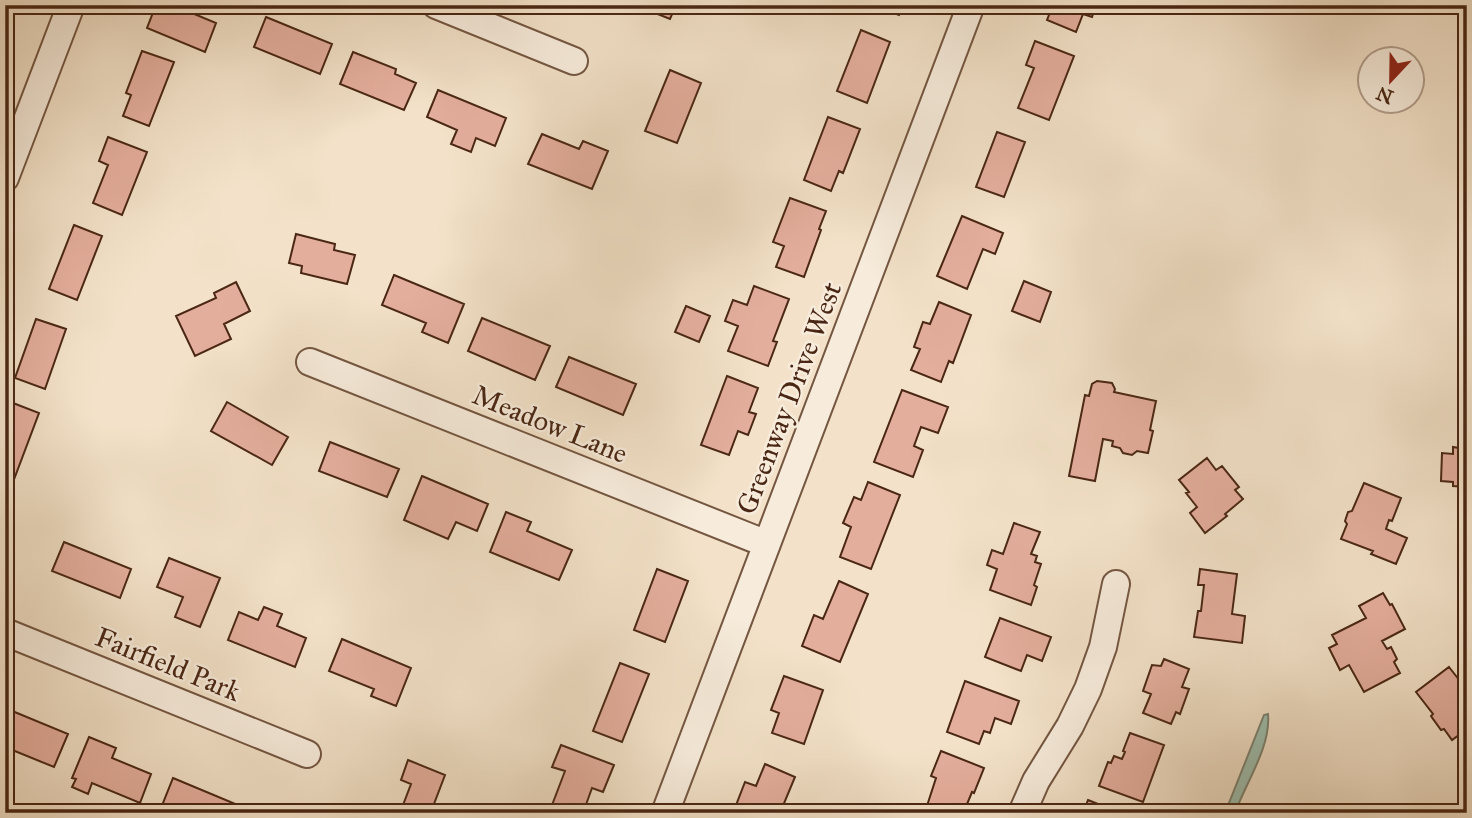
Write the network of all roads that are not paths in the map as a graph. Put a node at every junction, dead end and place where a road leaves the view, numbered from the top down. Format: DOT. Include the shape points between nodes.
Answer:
graph roads {
  1 [pos="71,5"];
  2 [pos="436,5"];
  3 [pos="971,5"];
  4 [pos="574,61"];
  5 [pos="5,178"];
  6 [pos="310,362"];
  7 [pos="767,544"];
  8 [pos="1116,584"];
  9 [pos="5,632"];
  10 [pos="307,754"];
  11 [pos="665,813"];
  12 [pos="1021,813"];
  1 -- 5 [label="street"];
  2 -- 4 [label="street"];
  3 -- 7 [label="street, Greenway Drive West"];
  6 -- 7 [label="street, Meadow Lane"];
  7 -- 11 [label="street, Greenway Drive West"];
  8 -- 12 [label="street" via="1103,647 1088,690"];
  9 -- 10 [label="street, Fairfield Park"];
}
